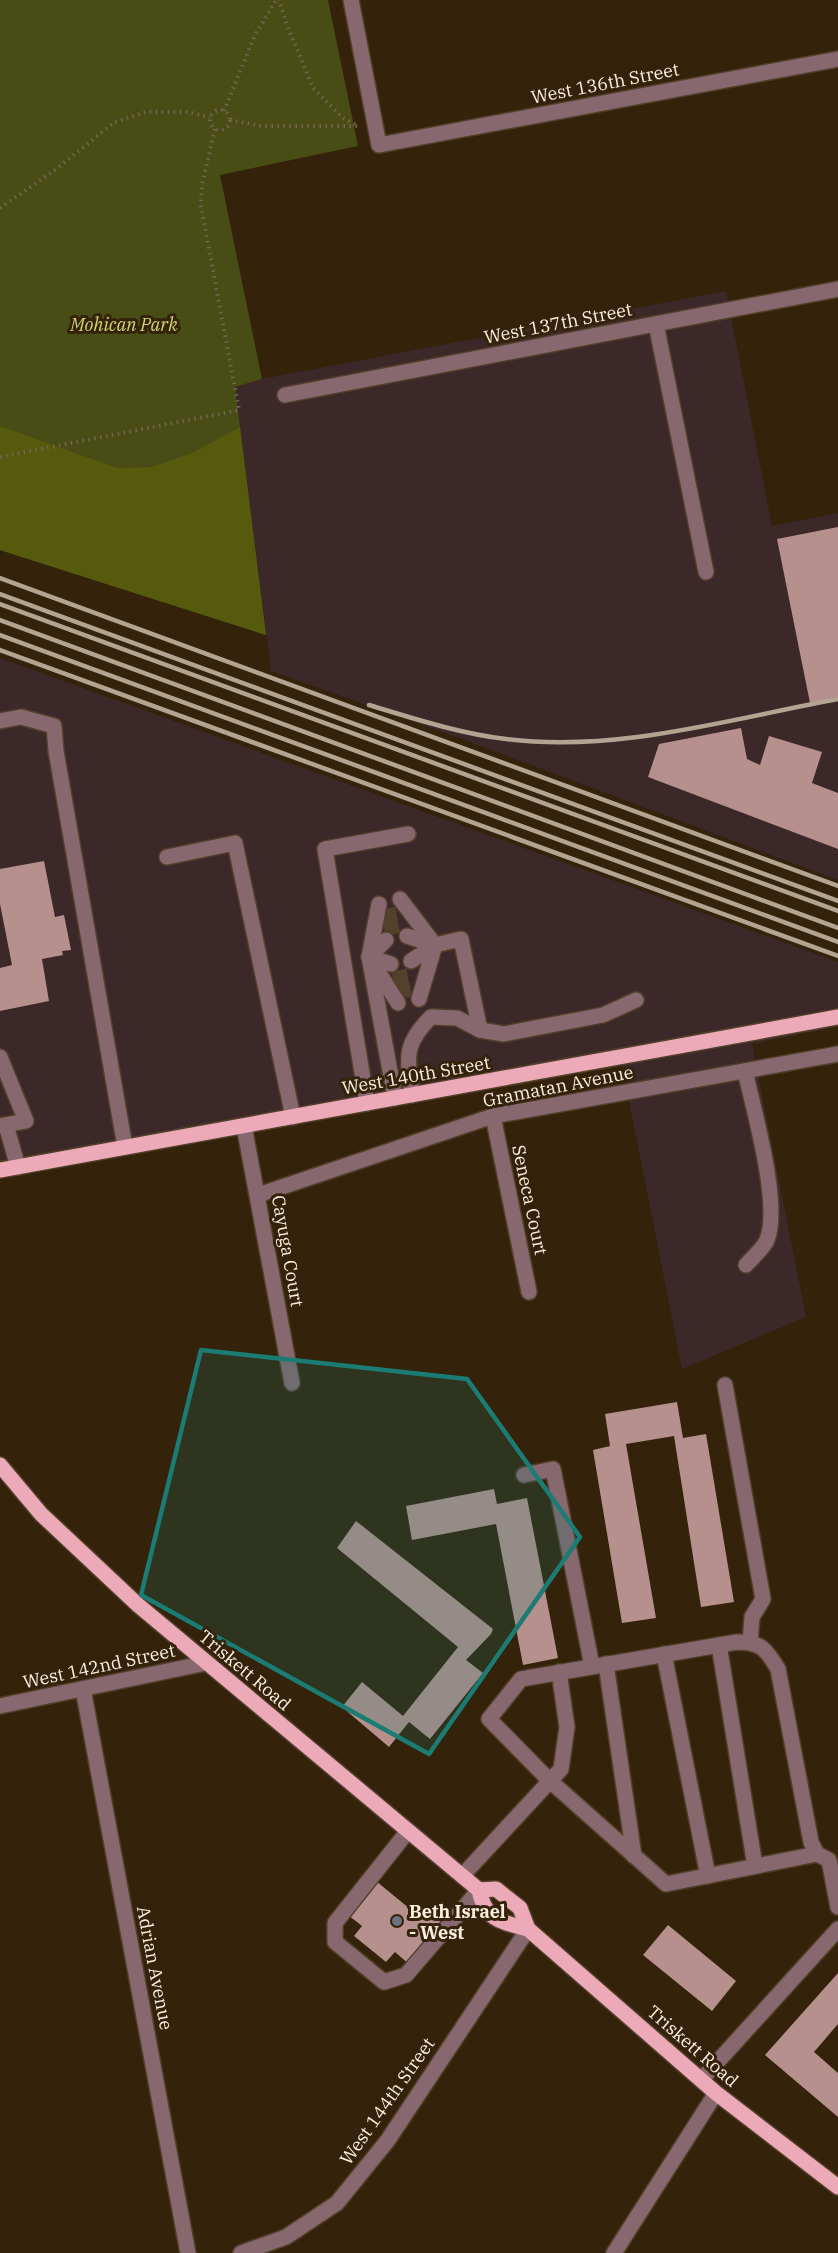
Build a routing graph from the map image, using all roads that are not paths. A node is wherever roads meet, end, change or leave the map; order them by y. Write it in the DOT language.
graph roads {
  1 [pos="351,0"];
  2 [pos="838,59"];
  3 [pos="838,289"];
  4 [pos="656,324"];
  5 [pos="285,395"];
  6 [pos="706,572"];
  7 [pos="0,721"];
  8 [pos="408,834"];
  9 [pos="167,857"];
  10 [pos="435,945"];
  11 [pos="369,957"];
  12 [pos="636,1000"];
  13 [pos="838,1017"];
  14 [pos="480,1030"];
  15 [pos="838,1054"];
  16 [pos="0,1057"];
  17 [pos="745,1071"];
  18 [pos="412,1095"];
  19 [pos="395,1098"];
  20 [pos="367,1104"];
  21 [pos="493,1116"];
  22 [pos="293,1117"];
  23 [pos="3,1126"];
  24 [pos="244,1126"];
  25 [pos="125,1148"];
  26 [pos="18,1167"];
  27 [pos="0,1170"];
  28 [pos="258,1195"];
  29 [pos="746,1265"];
  30 [pos="529,1292"];
  31 [pos="292,1383"];
  32 [pos="725,1385"];
  33 [pos="0,1465"];
  34 [pos="524,1475"];
  35 [pos="750,1642"];
  36 [pos="718,1645"];
  37 [pos="664,1654"];
  38 [pos="206,1663"];
  39 [pos="599,1665"];
  40 [pos="559,1672"];
  41 [pos="83,1689"];
  42 [pos="0,1706"];
  43 [pos="550,1781"];
  44 [pos="408,1831"];
  45 [pos="817,1854"];
  46 [pos="634,1856"];
  47 [pos="755,1866"];
  48 [pos="462,1876"];
  49 [pos="708,1876"];
  50 [pos="479,1890"];
  51 [pos="838,1907"];
  52 [pos="528,1929"];
  53 [pos="838,1929"];
  54 [pos="702,2080"];
  55 [pos="716,2093"];
  56 [pos="838,2187"];
  57 [pos="620,2249"];
  58 [pos="188,2253"];
  59 [pos="241,2253"];
  1 -- 2 [label="street, West 136th Street"];
  3 -- 4 [label="street, West 137th Street"];
  4 -- 5 [label="street, West 137th Street"];
  4 -- 6 [label="street"];
  7 -- 25 [label="street"];
  8 -- 20 [label="street"];
  9 -- 22 [label="street"];
  10 -- 10 [label="street"];
  10 -- 10 [label="street"];
  10 -- 14 [label="street"];
  11 -- 11 [label="street"];
  11 -- 11 [label="street"];
  11 -- 19 [label="street"];
  12 -- 14 [label="street"];
  13 -- 18 [label="main road, West 140th Street"];
  14 -- 18 [label="street"];
  15 -- 17 [label="street, Gramatan Avenue"];
  16 -- 23 [label="street"];
  17 -- 21 [label="street, Gramatan Avenue"];
  17 -- 29 [label="street"];
  18 -- 19 [label="main road, West 140th Street"];
  19 -- 20 [label="main road, West 140th Street"];
  20 -- 22 [label="main road, West 140th Street"];
  21 -- 28 [label="street, Gramatan Avenue"];
  21 -- 30 [label="street, Seneca Court"];
  22 -- 24 [label="main road, West 140th Street"];
  23 -- 26 [label="street"];
  24 -- 25 [label="main road, West 140th Street"];
  24 -- 28 [label="street, Cayuga Court"];
  25 -- 26 [label="main road, West 140th Street"];
  26 -- 27 [label="main road, West 140th Street"];
  28 -- 31 [label="street, Cayuga Court"];
  32 -- 35 [label="street"];
  33 -- 38 [label="main road, Triskett Road"];
  34 -- 39 [label="street"];
  35 -- 36 [label="street"];
  35 -- 45 [label="street"];
  36 -- 37 [label="street"];
  36 -- 47 [label="street"];
  37 -- 39 [label="street"];
  37 -- 49 [label="street"];
  38 -- 41 [label="street, West 142nd Street"];
  38 -- 44 [label="main road, Triskett Road"];
  39 -- 40 [label="street"];
  39 -- 46 [label="street"];
  40 -- 43 [label="street"];
  40 -- 43 [label="street"];
  41 -- 42 [label="street, West 142nd Street"];
  41 -- 58 [label="street, Adrian Avenue"];
  43 -- 46 [label="street"];
  43 -- 48 [label="street"];
  44 -- 48 [label="main road, Triskett Road"];
  44 -- 50 [label="street"];
  45 -- 47 [label="street"];
  45 -- 51 [label="street"];
  46 -- 49 [label="street"];
  47 -- 49 [label="street"];
  48 -- 50 [label="main road, Triskett Road"];
  50 -- 52 [label="main road, Triskett Road"];
  50 -- 52 [label="main road, Triskett Road"];
  52 -- 54 [label="main road, Triskett Road"];
  52 -- 59 [label="street, West 144th Street"];
  53 -- 54 [label="street"];
  54 -- 55 [label="main road, Triskett Road"];
  55 -- 56 [label="main road, Triskett Road"];
  55 -- 57 [label="street"];
}
